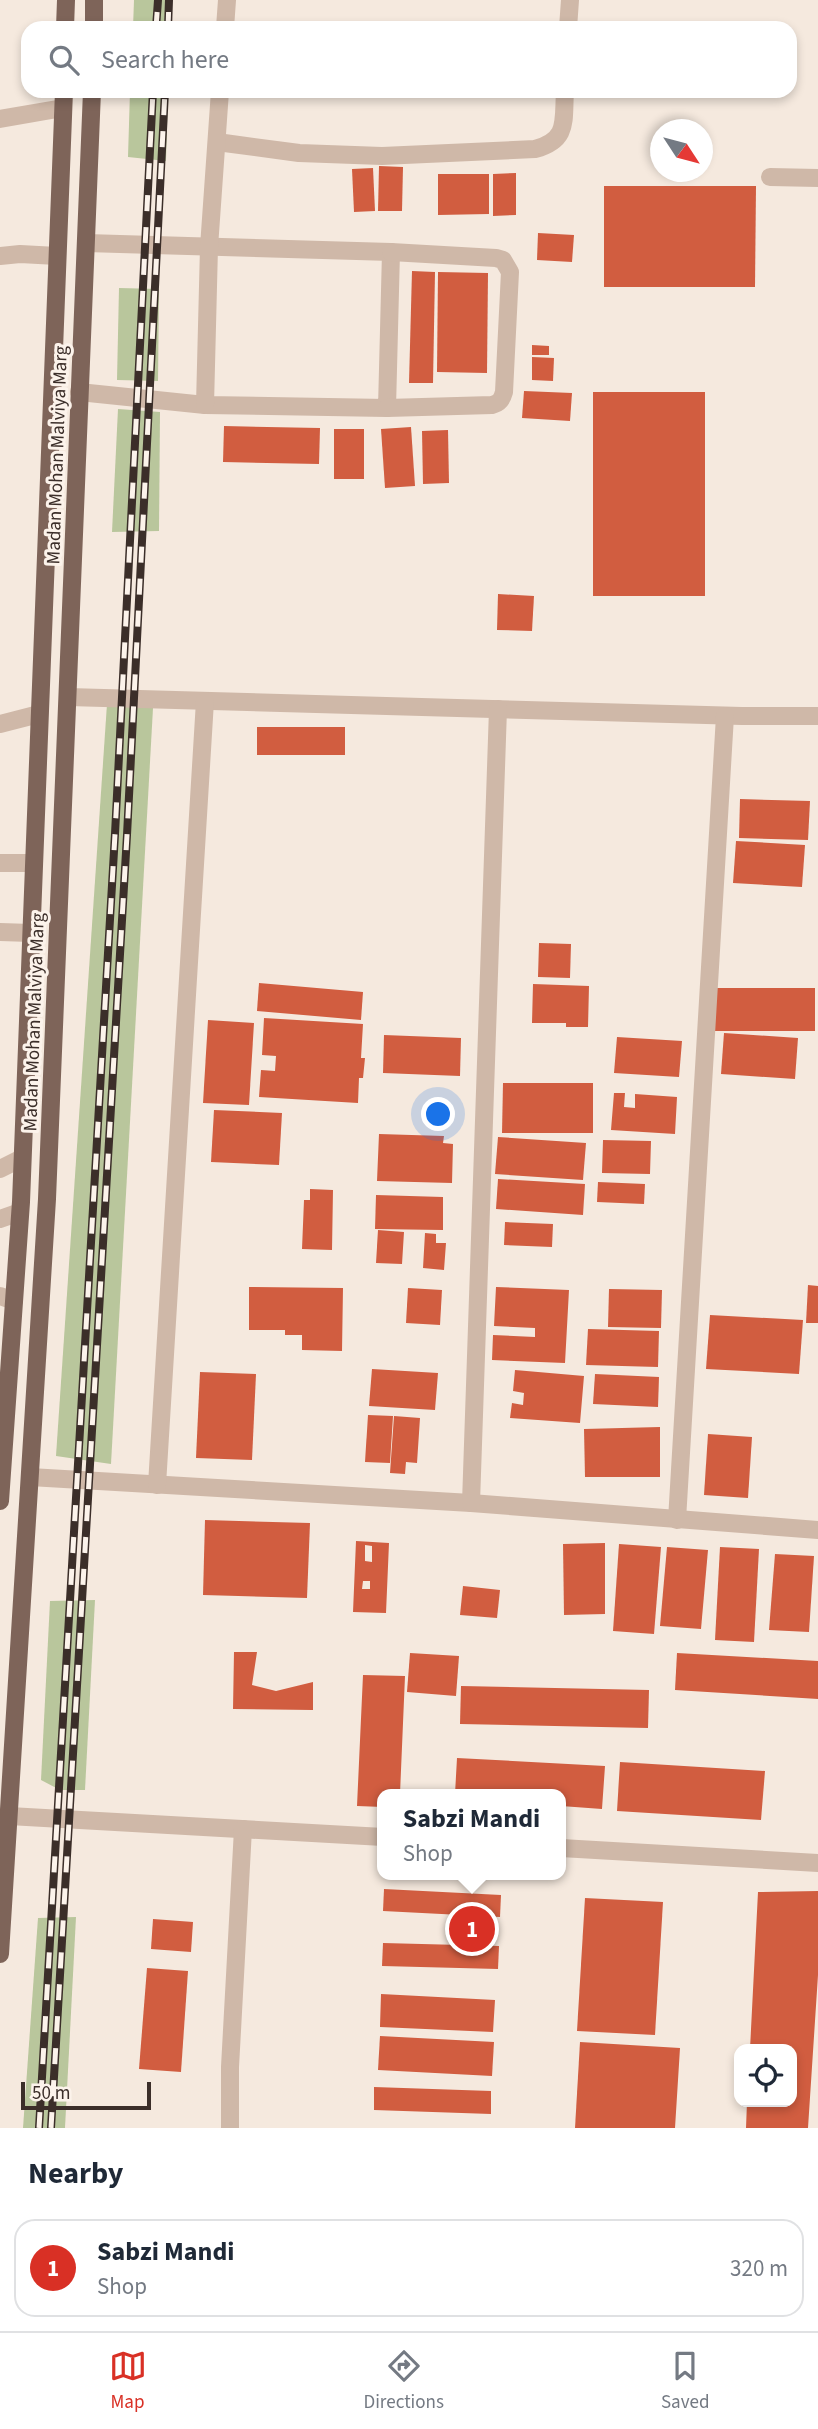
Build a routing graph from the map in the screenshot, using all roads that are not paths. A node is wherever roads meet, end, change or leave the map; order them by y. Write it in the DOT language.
graph roads {
  1 [pos="94,0"];
  2 [pos="227,0"];
  3 [pos="569,0"];
  4 [pos="94,21"];
  5 [pos="226,21"];
  6 [pos="568,21"];
  7 [pos="92,98"];
  8 [pos="220,98"];
  9 [pos="564,98"];
  10 [pos="63,99"];
  11 [pos="0,119"];
  12 [pos="217,142"];
  13 [pos="770,177"];
  14 [pos="818,178"];
  15 [pos="86,243"];
  16 [pos="209,247"];
  17 [pos="391,252"];
  18 [pos="0,256"];
  19 [pos="57,256"];
  20 [pos="79,391"];
  21 [pos="205,405"];
  22 [pos="387,408"];
  23 [pos="68,697"];
  24 [pos="205,701"];
  25 [pos="498,709"];
  26 [pos="39,713"];
  27 [pos="725,716"];
  28 [pos="818,716"];
  29 [pos="0,724"];
  30 [pos="0,863"];
  31 [pos="34,863"];
  32 [pos="0,932"];
  33 [pos="31,933"];
  34 [pos="22,1158"];
  35 [pos="0,1169"];
  36 [pos="20,1212"];
  37 [pos="0,1219"];
  38 [pos="7,1299"];
  39 [pos="30,1476"];
  40 [pos="158,1485"];
  41 [pos="0,1501"];
  42 [pos="471,1503"];
  43 [pos="677,1520"];
  44 [pos="818,1530"];
  45 [pos="9,1816"];
  46 [pos="243,1829"];
  47 [pos="377,1837"];
  48 [pos="566,1848"];
  49 [pos="818,1863"];
  50 [pos="0,1954"];
  51 [pos="230,2128"];
  1 -- 4 [label="main road"];
  2 -- 5 [label="street"];
  3 -- 6 [label="street"];
  7 -- 15 [label="main road, Madan Mohan Malviya Marg"];
  8 -- 12 [label="street"];
  9 -- 12 [label="street"];
  10 -- 11 [label="street"];
  10 -- 19 [label="main road, Madan Mohan Malviya Marg"];
  12 -- 16 [label="street"];
  13 -- 14 [label="street"];
  15 -- 16 [label="street"];
  15 -- 20 [label="main road, Madan Mohan Malviya Marg"];
  16 -- 17 [label="street"];
  16 -- 21 [label="street"];
  17 -- 22 [label="street"];
  17 -- 22 [label="street"];
  18 -- 19 [label="street"];
  19 -- 26 [label="main road, Madan Mohan Malviya Marg"];
  20 -- 21 [label="street"];
  20 -- 23 [label="main road, Madan Mohan Malviya Marg"];
  21 -- 22 [label="street"];
  23 -- 24 [label="street"];
  23 -- 39 [label="main road, Madan Mohan Malviya Marg"];
  24 -- 25 [label="street"];
  24 -- 40 [label="street"];
  25 -- 27 [label="street"];
  25 -- 42 [label="street"];
  26 -- 29 [label="street"];
  26 -- 31 [label="main road, Madan Mohan Malviya Marg"];
  27 -- 28 [label="street"];
  27 -- 43 [label="street"];
  30 -- 31 [label="street"];
  31 -- 33 [label="main road, Madan Mohan Malviya Marg"];
  32 -- 33 [label="street"];
  33 -- 34 [label="main road, Madan Mohan Malviya Marg"];
  34 -- 35 [label="street"];
  34 -- 36 [label="main road, Madan Mohan Malviya Marg"];
  36 -- 37 [label="street"];
  36 -- 38 [label="main road, Madan Mohan Malviya Marg"];
  38 -- 41 [label="main road, Madan Mohan Malviya Marg"];
  39 -- 40 [label="street"];
  39 -- 45 [label="main road, Madan Mohan Malviya Marg"];
  40 -- 42 [label="street"];
  42 -- 43 [label="street"];
  43 -- 44 [label="street"];
  45 -- 46 [label="street"];
  45 -- 50 [label="main road, Madan Mohan Malviya Marg"];
  46 -- 47 [label="street"];
  46 -- 51 [label="street"];
  48 -- 49 [label="street"];
}
